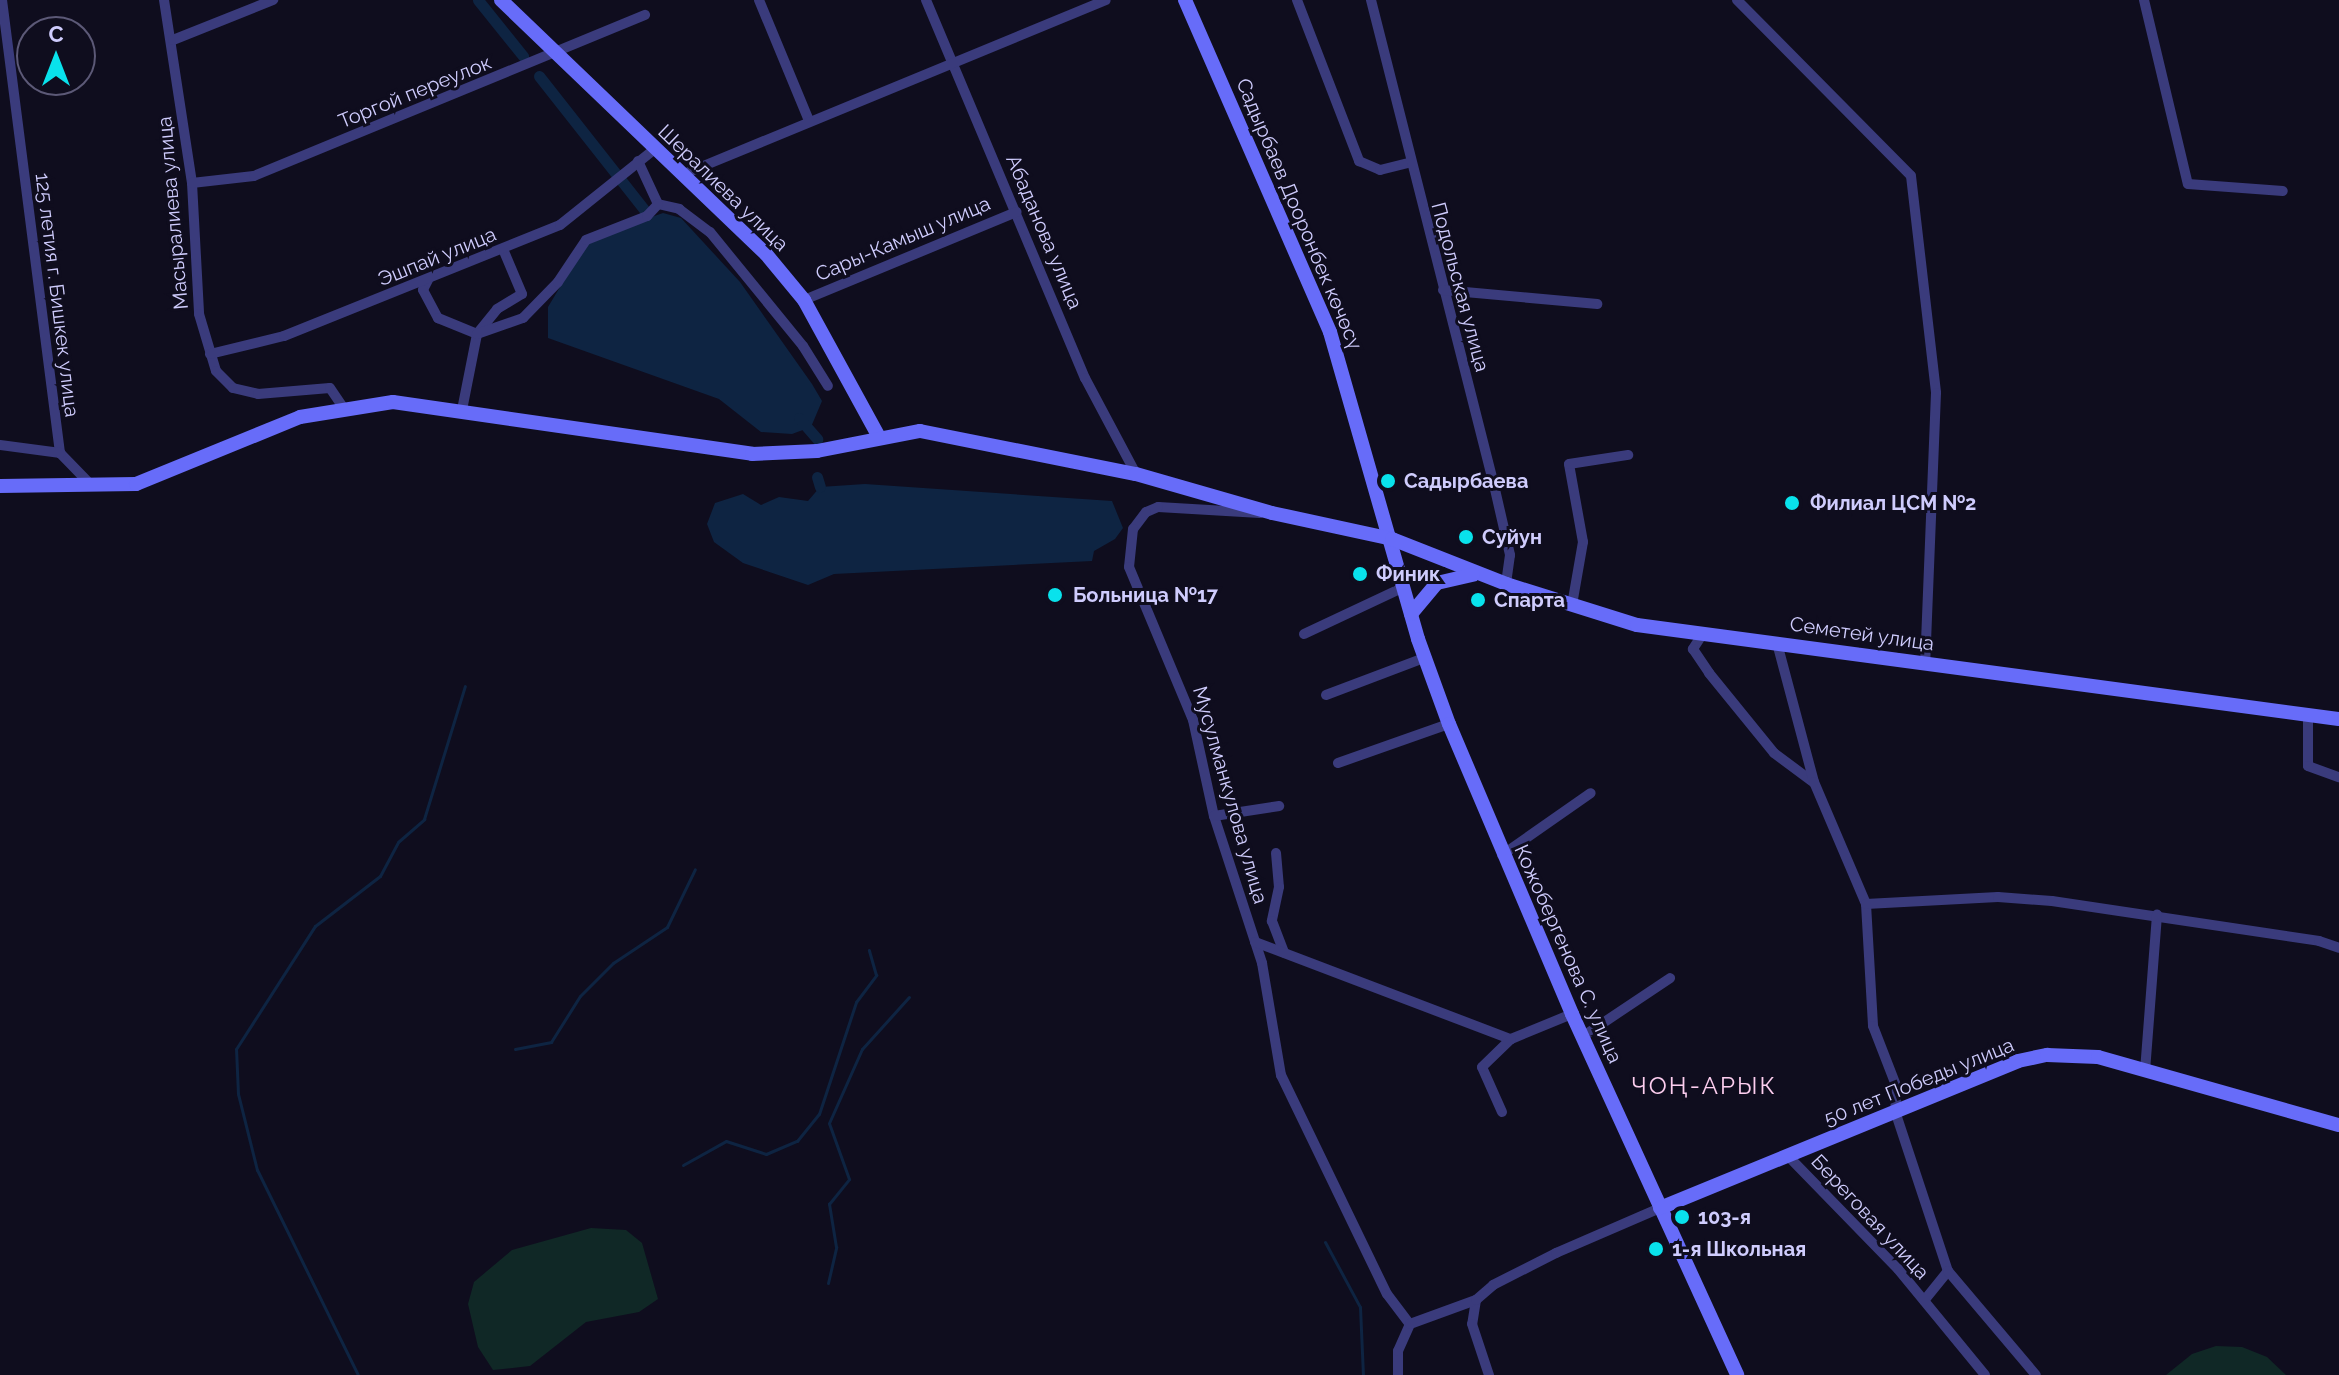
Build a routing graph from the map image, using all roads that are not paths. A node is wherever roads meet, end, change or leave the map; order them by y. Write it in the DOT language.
graph roads {
  1 [pos="2,0"];
  2 [pos="164,0"];
  3 [pos="273,0"];
  4 [pos="501,0"];
  5 [pos="759,0"];
  6 [pos="926,0"];
  7 [pos="1106,0"];
  8 [pos="1185,0"];
  9 [pos="1297,0"];
  10 [pos="1371,0"];
  11 [pos="1737,0"];
  12 [pos="2144,0"];
  13 [pos="645,15"];
  14 [pos="173,40"];
  15 [pos="553,54"];
  16 [pos="953,60"];
  17 [pos="809,121"];
  18 [pos="655,149"];
  19 [pos="638,161"];
  20 [pos="1409,163"];
  21 [pos="684,174"];
  22 [pos="192,183"];
  23 [pos="2283,191"];
  24 [pos="658,204"];
  25 [pos="1016,212"];
  26 [pos="503,249"];
  27 [pos="428,280"];
  28 [pos="1443,290"];
  29 [pos="804,300"];
  30 [pos="1597,304"];
  31 [pos="477,334"];
  32 [pos="210,354"];
  33 [pos="828,386"];
  34 [pos="343,407"];
  35 [pos="462,410"];
  36 [pos="878,435"];
  37 [pos="0,445"];
  38 [pos="60,453"];
  39 [pos="1628,455"];
  40 [pos="1136,474"];
  41 [pos="0,486"];
  42 [pos="92,487"];
  43 [pos="1272,513"];
  44 [pos="1392,539"];
  45 [pos="1481,574"];
  46 [pos="1506,584"];
  47 [pos="1404,587"];
  48 [pos="1572,605"];
  49 [pos="1411,614"];
  50 [pos="1304,634"];
  51 [pos="1702,635"];
  52 [pos="1777,643"];
  53 [pos="1424,658"];
  54 [pos="1925,662"];
  55 [pos="1326,695"];
  56 [pos="2308,716"];
  57 [pos="2339,719"];
  58 [pos="1449,724"];
  59 [pos="1338,763"];
  60 [pos="2339,777"];
  61 [pos="1814,782"];
  62 [pos="1591,793"];
  63 [pos="1279,806"];
  64 [pos="1214,816"];
  65 [pos="1276,853"];
  66 [pos="1502,855"];
  67 [pos="1866,904"];
  68 [pos="2157,914"];
  69 [pos="1255,942"];
  70 [pos="2339,948"];
  71 [pos="1284,953"];
  72 [pos="1670,978"];
  73 [pos="1572,1014"];
  74 [pos="1582,1037"];
  75 [pos="1511,1039"];
  76 [pos="2145,1071"];
  77 [pos="1895,1111"];
  78 [pos="1502,1112"];
  79 [pos="2339,1125"];
  80 [pos="1790,1158"];
  81 [pos="1660,1208"];
  82 [pos="1948,1271"];
  83 [pos="1476,1300"];
  84 [pos="1924,1301"];
  85 [pos="1410,1324"];
  86 [pos="1398,1375"];
  87 [pos="1489,1375"];
  88 [pos="1737,1375"];
  89 [pos="1985,1375"];
  90 [pos="2036,1375"];
  1 -- 38 [label="street, 125 летия г. Бишкек улица"];
  2 -- 14 [label="street, Масыралиева улица"];
  3 -- 14 [label="street"];
  4 -- 15 [label="main road, Шералиева улица"];
  5 -- 17 [label="street"];
  6 -- 16 [label="street, Абаданова улица"];
  7 -- 16 [label="street"];
  8 -- 44 [label="main road, Садырбаев Дооронбек көчөсү"];
  9 -- 20 [label="street"];
  10 -- 20 [label="street, Подольская улица"];
  11 -- 54 [label="street"];
  12 -- 23 [label="street"];
  13 -- 15 [label="street, Торгой переулок"];
  14 -- 22 [label="street, Масыралиева улица"];
  15 -- 18 [label="main road, Шералиева улица"];
  15 -- 22 [label="street, Торгой переулок"];
  16 -- 17 [label="street"];
  16 -- 25 [label="street, Абаданова улица"];
  17 -- 21 [label="street"];
  18 -- 19 [label="street, Эшпай улица"];
  18 -- 21 [label="main road, Шералиева улица"];
  19 -- 24 [label="street"];
  19 -- 26 [label="street, Эшпай улица"];
  20 -- 28 [label="street, Подольская улица"];
  21 -- 29 [label="main road, Шералиева улица"];
  22 -- 32 [label="street, Масыралиева улица"];
  24 -- 31 [label="street"];
  24 -- 33 [label="street"];
  25 -- 29 [label="street, Сары-Камыш улица"];
  25 -- 40 [label="street, Абаданова улица"];
  26 -- 27 [label="street, Эшпай улица"];
  26 -- 31 [label="street"];
  27 -- 31 [label="street"];
  27 -- 32 [label="street, Эшпай улица"];
  28 -- 30 [label="street"];
  28 -- 46 [label="street, Подольская улица"];
  29 -- 36 [label="main road, Шералиева улица"];
  31 -- 35 [label="street"];
  32 -- 34 [label="street, Масыралиева улица"];
  34 -- 35 [label="main road, Семетей улица"];
  34 -- 42 [label="main road, Семетей улица"];
  35 -- 36 [label="main road, Семетей улица"];
  36 -- 40 [label="main road, Семетей улица"];
  37 -- 38 [label="street"];
  38 -- 42 [label="street"];
  39 -- 48 [label="street"];
  40 -- 43 [label="main road, Семетей улица"];
  41 -- 42 [label="main road"];
  43 -- 44 [label="main road, Семетей улица"];
  43 -- 64 [label="street, Мусулманкулова улица"];
  44 -- 45 [label="main road, Семетей улица"];
  44 -- 47 [label="main road, Кожобергенова С. улица"];
  45 -- 46 [label="main road, Семетей улица"];
  45 -- 49 [label="main road"];
  46 -- 48 [label="main road, Семетей улица"];
  47 -- 49 [label="main road, Кожобергенова С. улица"];
  47 -- 50 [label="street"];
  48 -- 51 [label="main road, Семетей улица"];
  49 -- 53 [label="main road, Кожобергенова С. улица"];
  51 -- 52 [label="main road, Семетей улица"];
  51 -- 61 [label="street"];
  52 -- 54 [label="main road, Семетей улица"];
  52 -- 61 [label="street, Береговая улица"];
  53 -- 55 [label="street"];
  53 -- 58 [label="main road, Кожобергенова С. улица"];
  54 -- 56 [label="main road, Семетей улица"];
  56 -- 57 [label="main road, Семетей улица"];
  56 -- 60 [label="street"];
  58 -- 59 [label="street"];
  58 -- 66 [label="main road, Кожобергенова С. улица"];
  61 -- 67 [label="street, Береговая улица"];
  62 -- 66 [label="street"];
  63 -- 64 [label="street"];
  64 -- 69 [label="street, Мусулманкулова улица"];
  65 -- 71 [label="street"];
  66 -- 73 [label="main road, Кожобергенова С. улица"];
  67 -- 68 [label="street"];
  67 -- 77 [label="street, Береговая улица"];
  68 -- 70 [label="street"];
  68 -- 76 [label="street"];
  69 -- 71 [label="street"];
  69 -- 85 [label="street, Мусулманкулова улица"];
  71 -- 75 [label="street"];
  72 -- 74 [label="street"];
  73 -- 74 [label="main road, Кожобергенова С. улица"];
  73 -- 75 [label="street"];
  74 -- 81 [label="main road, Кожобергенова С. улица"];
  75 -- 78 [label="street"];
  76 -- 77 [label="main road, 50 лет Победы улица"];
  76 -- 79 [label="main road, 50 лет Победы улица"];
  77 -- 80 [label="main road, 50 лет Победы улица"];
  77 -- 82 [label="street, Береговая улица"];
  80 -- 81 [label="main road, 50 лет Победы улица"];
  80 -- 84 [label="street, Береговая улица"];
  81 -- 83 [label="street"];
  81 -- 88 [label="main road, Кожобергенова С. улица"];
  82 -- 84 [label="street, Береговая улица"];
  82 -- 90 [label="street, Береговая улица"];
  83 -- 85 [label="street"];
  83 -- 87 [label="street"];
  84 -- 89 [label="street, Береговая улица"];
  85 -- 86 [label="street"];
}
